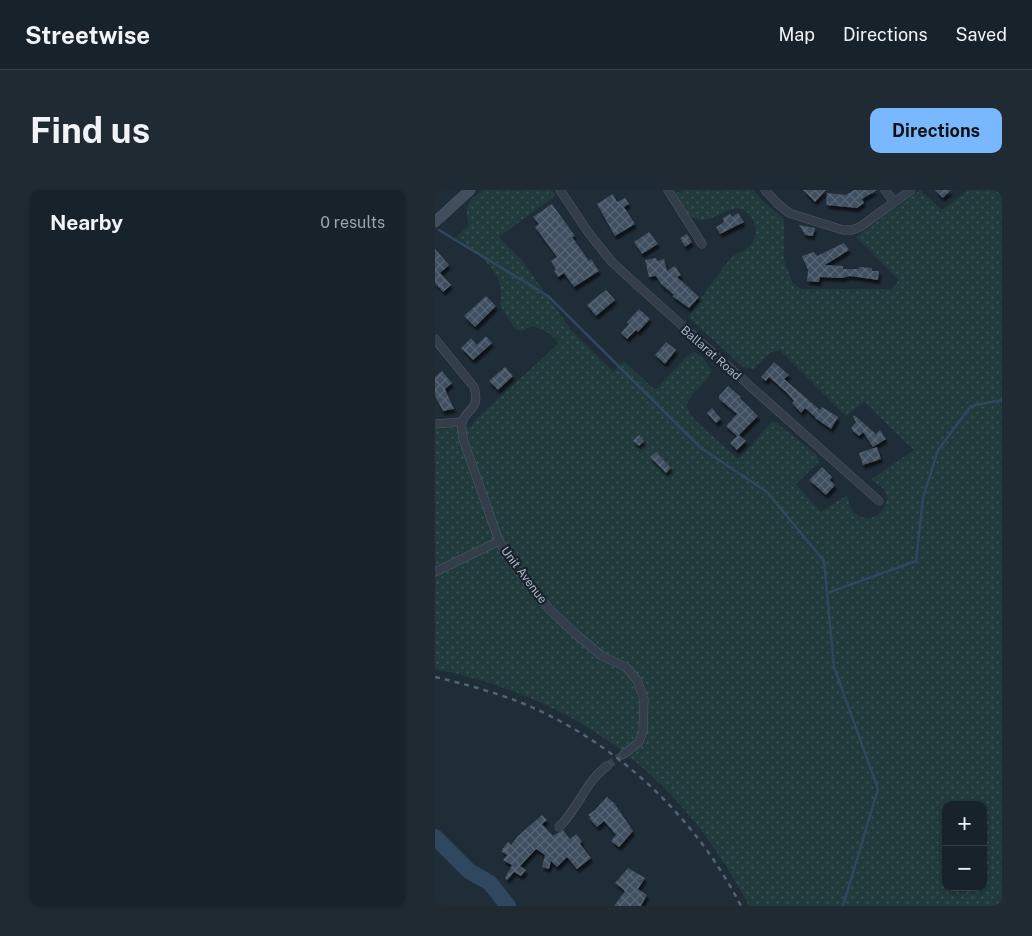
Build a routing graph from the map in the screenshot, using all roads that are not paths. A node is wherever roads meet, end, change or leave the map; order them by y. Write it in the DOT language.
graph roads {
  1 [pos="470,190"];
  2 [pos="560,190"];
  3 [pos="668,190"];
  4 [pos="765,190"];
  5 [pos="885,190"];
  6 [pos="911,190"];
  7 [pos="894,202"];
  8 [pos="435,222"];
  9 [pos="701,244"];
  10 [pos="435,339"];
  11 [pos="462,422"];
  12 [pos="435,424"];
  13 [pos="879,501"];
  14 [pos="499,541"];
  15 [pos="435,572"];
  16 [pos="624,754"];
  17 [pos="607,766"];
  18 [pos="559,827"];
  1 -- 8 [label="street"];
  2 -- 13 [label="street, Ballarat Road"];
  3 -- 9 [label="street"];
  4 -- 7 [label="street"];
  5 -- 7 [label="street"];
  6 -- 7 [label="street"];
  10 -- 11 [label="street"];
  11 -- 12 [label="street"];
  11 -- 14 [label="street, Unit Avenue"];
  14 -- 15 [label="street"];
  14 -- 16 [label="street, Unit Avenue"];
  17 -- 18 [label="street"];
}
